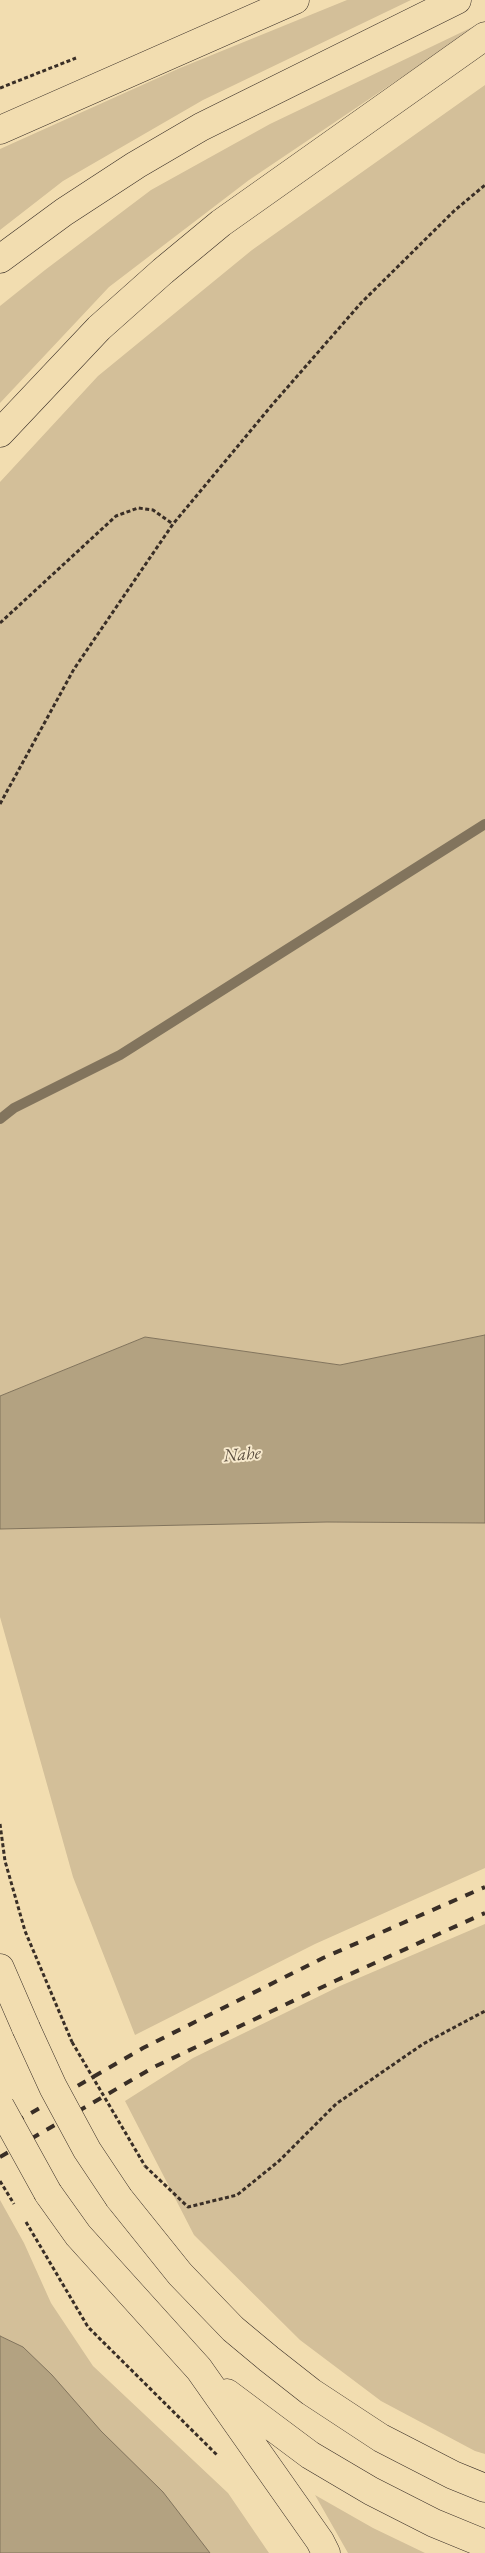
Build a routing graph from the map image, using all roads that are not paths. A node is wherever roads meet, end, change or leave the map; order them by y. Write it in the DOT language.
graph roads {
  1 [pos="295,0"];
  2 [pos="457,0"];
  3 [pos="485,36"];
  4 [pos="0,130"];
  5 [pos="0,259"];
  6 [pos="0,433"];
  7 [pos="0,1968"];
  8 [pos="0,2106"];
  9 [pos="199,2369"];
  10 [pos="485,2488"];
  11 [pos="485,2544"];
  12 [pos="326,2553"];
  1 -- 4 [label="highway"];
  2 -- 5 [label="highway"];
  3 -- 6 [label="highway"];
  7 -- 10 [label="highway, bridge"];
  8 -- 9 [label="highway, bridge"];
  9 -- 11 [label="highway"];
  9 -- 12 [label="highway"];
}
